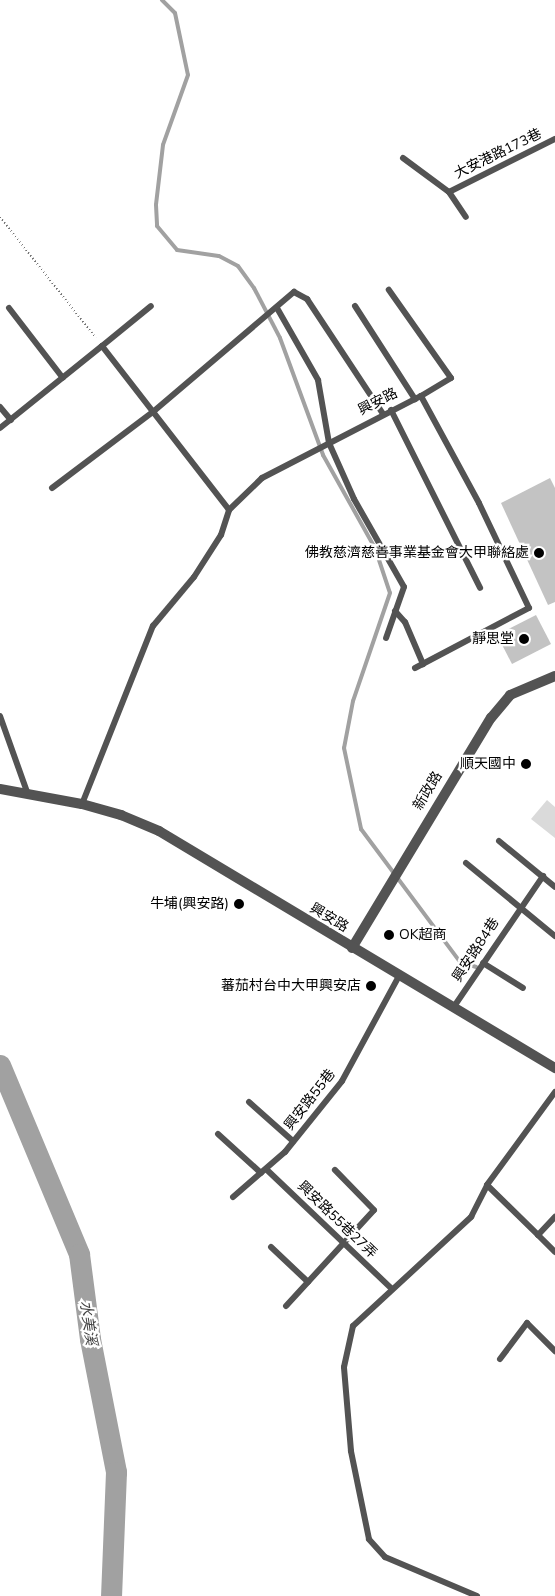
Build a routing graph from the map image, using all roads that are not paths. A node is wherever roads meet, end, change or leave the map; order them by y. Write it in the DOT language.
graph roads {
  1 [pos="555,139"];
  2 [pos="403,158"];
  3 [pos="449,192"];
  4 [pos="466,217"];
  5 [pos="389,290"];
  6 [pos="151,306"];
  7 [pos="355,306"];
  8 [pos="9,308"];
  9 [pos="277,308"];
  10 [pos="102,346"];
  11 [pos="63,378"];
  12 [pos="418,397"];
  13 [pos="0,407"];
  14 [pos="391,410"];
  15 [pos="154,412"];
  16 [pos="383,414"];
  17 [pos="11,420"];
  18 [pos="0,428"];
  19 [pos="329,442"];
  20 [pos="52,488"];
  21 [pos="229,510"];
  22 [pos="480,588"];
  23 [pos="395,611"];
  24 [pos="386,638"];
  25 [pos="423,664"];
  26 [pos="415,668"];
  27 [pos="555,676"];
  28 [pos="0,716"];
  29 [pos="0,789"];
  30 [pos="27,792"];
  31 [pos="82,804"];
  32 [pos="499,841"];
  33 [pos="466,863"];
  34 [pos="543,876"];
  35 [pos="555,887"];
  36 [pos="520,906"];
  37 [pos="555,936"];
  38 [pos="352,948"];
  39 [pos="483,962"];
  40 [pos="399,976"];
  41 [pos="523,988"];
  42 [pos="453,1008"];
  43 [pos="555,1068"];
  44 [pos="555,1092"];
  45 [pos="249,1102"];
  46 [pos="218,1134"];
  47 [pos="293,1141"];
  48 [pos="335,1170"];
  49 [pos="263,1171"];
  50 [pos="487,1185"];
  51 [pos="234,1196"];
  52 [pos="555,1217"];
  53 [pos="538,1235"];
  54 [pos="342,1243"];
  55 [pos="271,1246"];
  56 [pos="555,1252"];
  57 [pos="308,1282"];
  58 [pos="391,1288"];
  59 [pos="286,1306"];
  60 [pos="555,1352"];
  61 [pos="500,1359"];
  62 [pos="477,1596"];
  1 -- 3 [label="lane, 大安港路173巷"];
  2 -- 3 [label="lane, 大安港路173巷"];
  3 -- 4 [label="lane"];
  5 -- 12 [label="lane, 興安路"];
  6 -- 10 [label="lane"];
  7 -- 12 [label="lane"];
  8 -- 11 [label="lane"];
  9 -- 15 [label="lane"];
  9 -- 16 [label="lane"];
  9 -- 19 [label="lane"];
  10 -- 11 [label="lane"];
  10 -- 15 [label="lane"];
  11 -- 17 [label="lane"];
  12 -- 14 [label="lane, 興安路"];
  12 -- 25 [label="lane"];
  13 -- 17 [label="lane"];
  14 -- 16 [label="lane, 興安路"];
  14 -- 22 [label="lane"];
  15 -- 20 [label="lane"];
  15 -- 21 [label="lane"];
  16 -- 19 [label="lane, 興安路"];
  17 -- 18 [label="lane"];
  19 -- 21 [label="lane, 興安路"];
  19 -- 23 [label="lane"];
  21 -- 31 [label="lane, 興安路"];
  23 -- 24 [label="lane"];
  23 -- 25 [label="lane"];
  25 -- 26 [label="lane"];
  27 -- 38 [label="street, 新政路"];
  28 -- 30 [label="lane"];
  29 -- 30 [label="street, 興安路"];
  30 -- 31 [label="street, 興安路"];
  31 -- 38 [label="street, 興安路"];
  32 -- 34 [label="lane"];
  33 -- 36 [label="lane"];
  34 -- 35 [label="lane"];
  34 -- 36 [label="lane, 興安路84巷"];
  36 -- 37 [label="lane"];
  36 -- 39 [label="lane, 興安路84巷"];
  38 -- 40 [label="street, 興安路"];
  39 -- 41 [label="lane"];
  39 -- 42 [label="lane, 興安路84巷"];
  40 -- 42 [label="street, 興安路"];
  40 -- 47 [label="lane, 興安路55巷"];
  42 -- 43 [label="street, 興安路"];
  44 -- 50 [label="lane"];
  45 -- 47 [label="lane"];
  46 -- 49 [label="lane, 興安路55巷27弄"];
  47 -- 49 [label="lane, 興安路55巷"];
  48 -- 54 [label="lane"];
  49 -- 51 [label="lane, 興安路55巷"];
  49 -- 54 [label="lane, 興安路55巷27弄"];
  50 -- 53 [label="lane"];
  50 -- 58 [label="lane"];
  52 -- 53 [label="lane"];
  53 -- 56 [label="lane"];
  54 -- 57 [label="lane"];
  54 -- 58 [label="lane, 興安路55巷27弄"];
  55 -- 57 [label="lane"];
  57 -- 59 [label="lane"];
  58 -- 62 [label="lane"];
  60 -- 61 [label="lane"];
}
